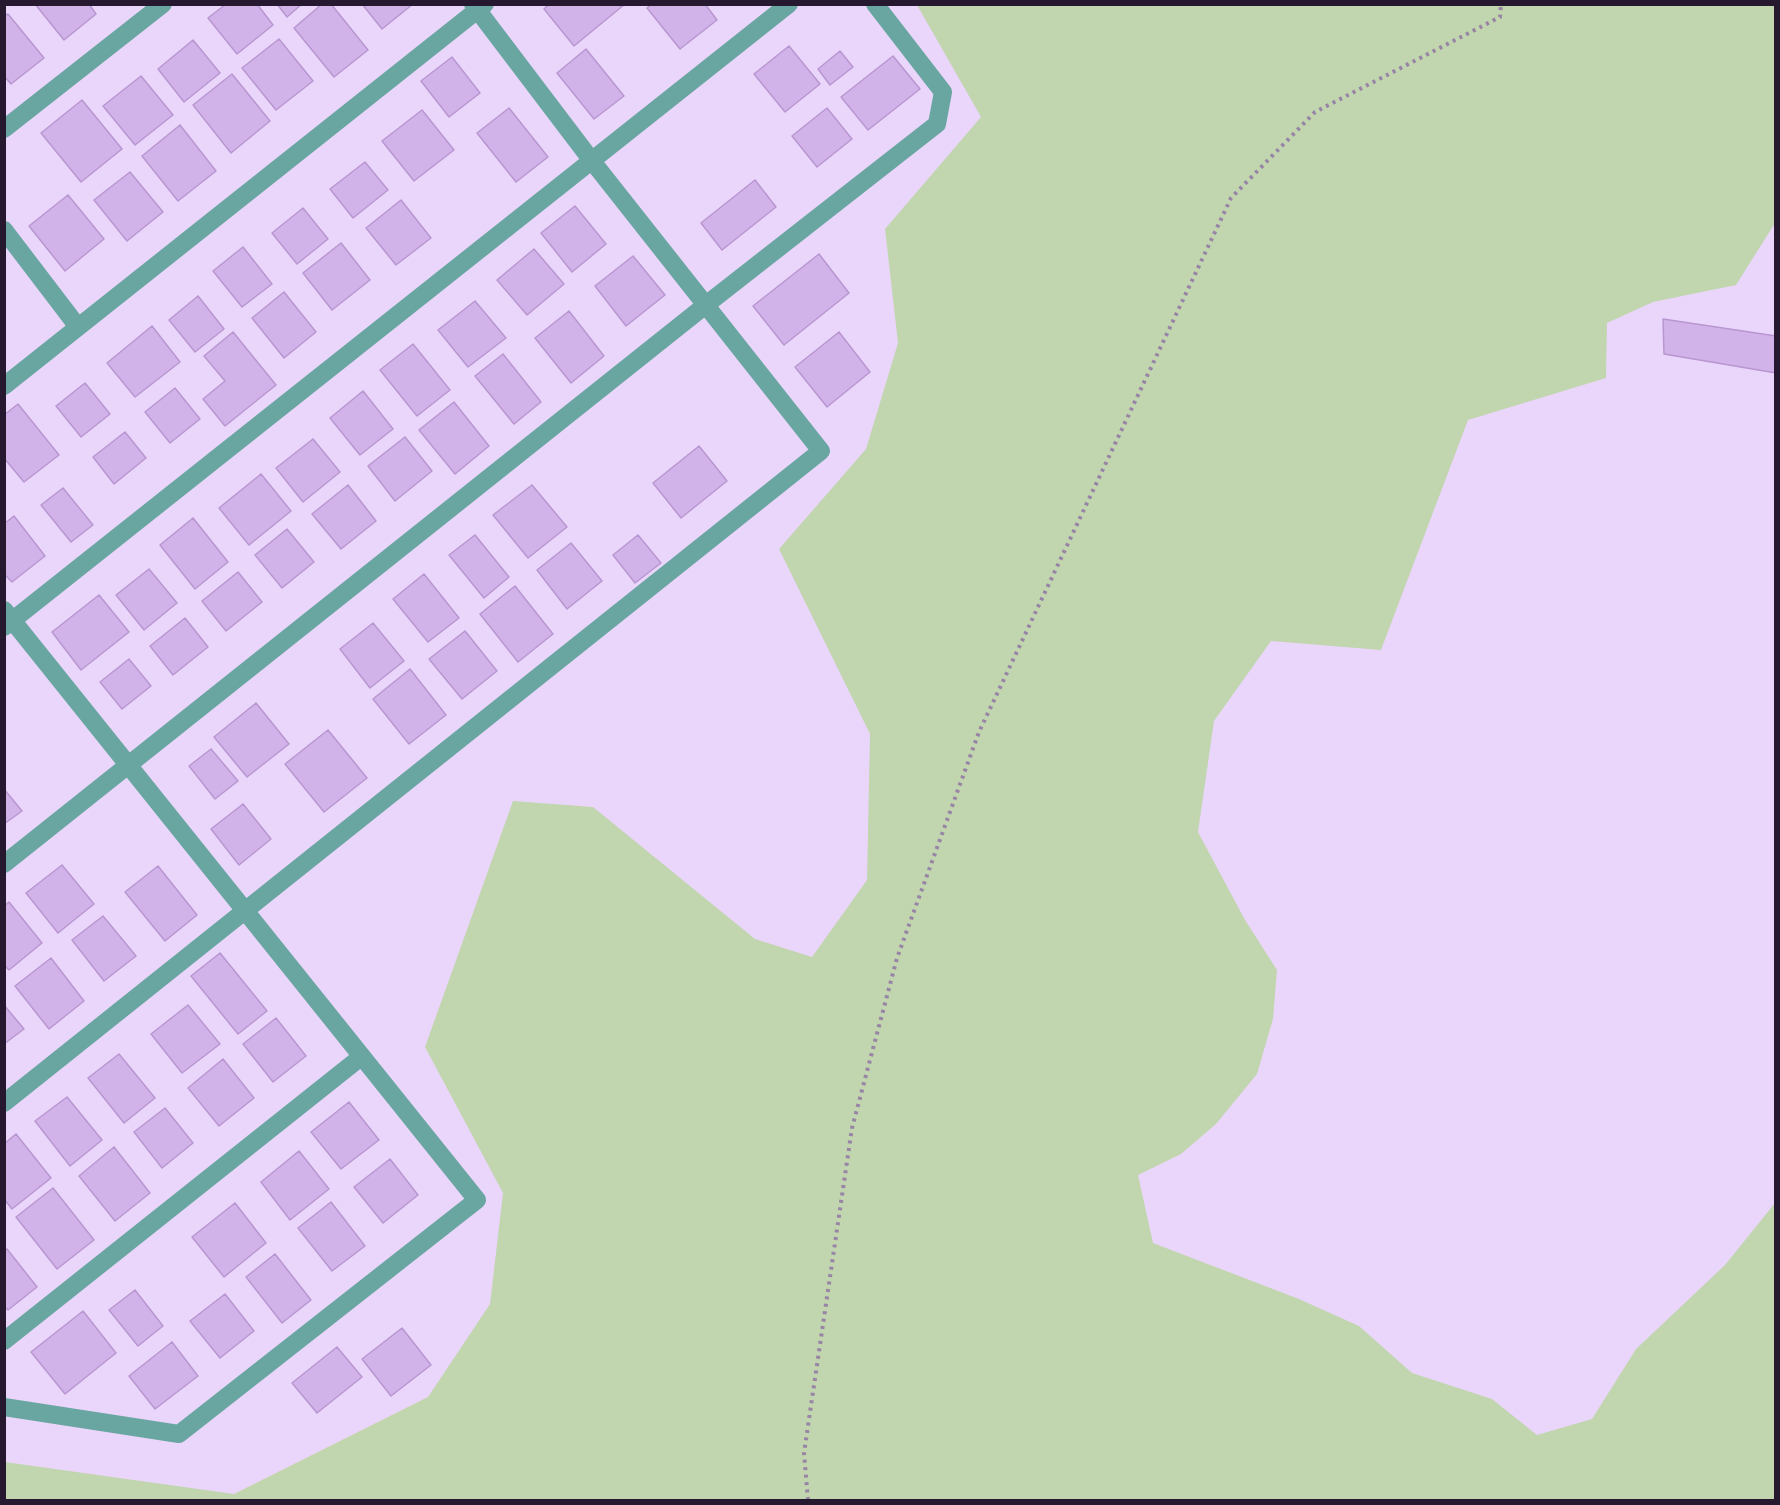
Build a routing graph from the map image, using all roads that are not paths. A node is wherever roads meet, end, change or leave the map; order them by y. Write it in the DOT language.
graph roads {
  1 [pos="163,4"];
  2 [pos="789,4"];
  3 [pos="875,4"];
  4 [pos="479,6"];
  5 [pos="4,129"];
  6 [pos="592,161"];
  7 [pos="4,230"];
  8 [pos="707,304"];
  9 [pos="78,327"];
  10 [pos="4,386"];
  11 [pos="7,619"];
  12 [pos="130,765"];
  13 [pos="4,864"];
  14 [pos="246,910"];
  15 [pos="361,1057"];
  16 [pos="4,1103"];
  17 [pos="4,1341"];
  18 [pos="4,1407"];
  1 -- 5 [label="street"];
  2 -- 6 [label="street"];
  3 -- 8 [label="street"];
  4 -- 6 [label="street"];
  4 -- 9 [label="street"];
  6 -- 8 [label="street"];
  6 -- 11 [label="street"];
  7 -- 9 [label="street"];
  8 -- 12 [label="street"];
  8 -- 14 [label="street"];
  9 -- 10 [label="street"];
  11 -- 12 [label="street"];
  12 -- 13 [label="street"];
  12 -- 14 [label="street"];
  14 -- 15 [label="street"];
  14 -- 16 [label="street"];
  15 -- 17 [label="street"];
  15 -- 18 [label="street"];
}
